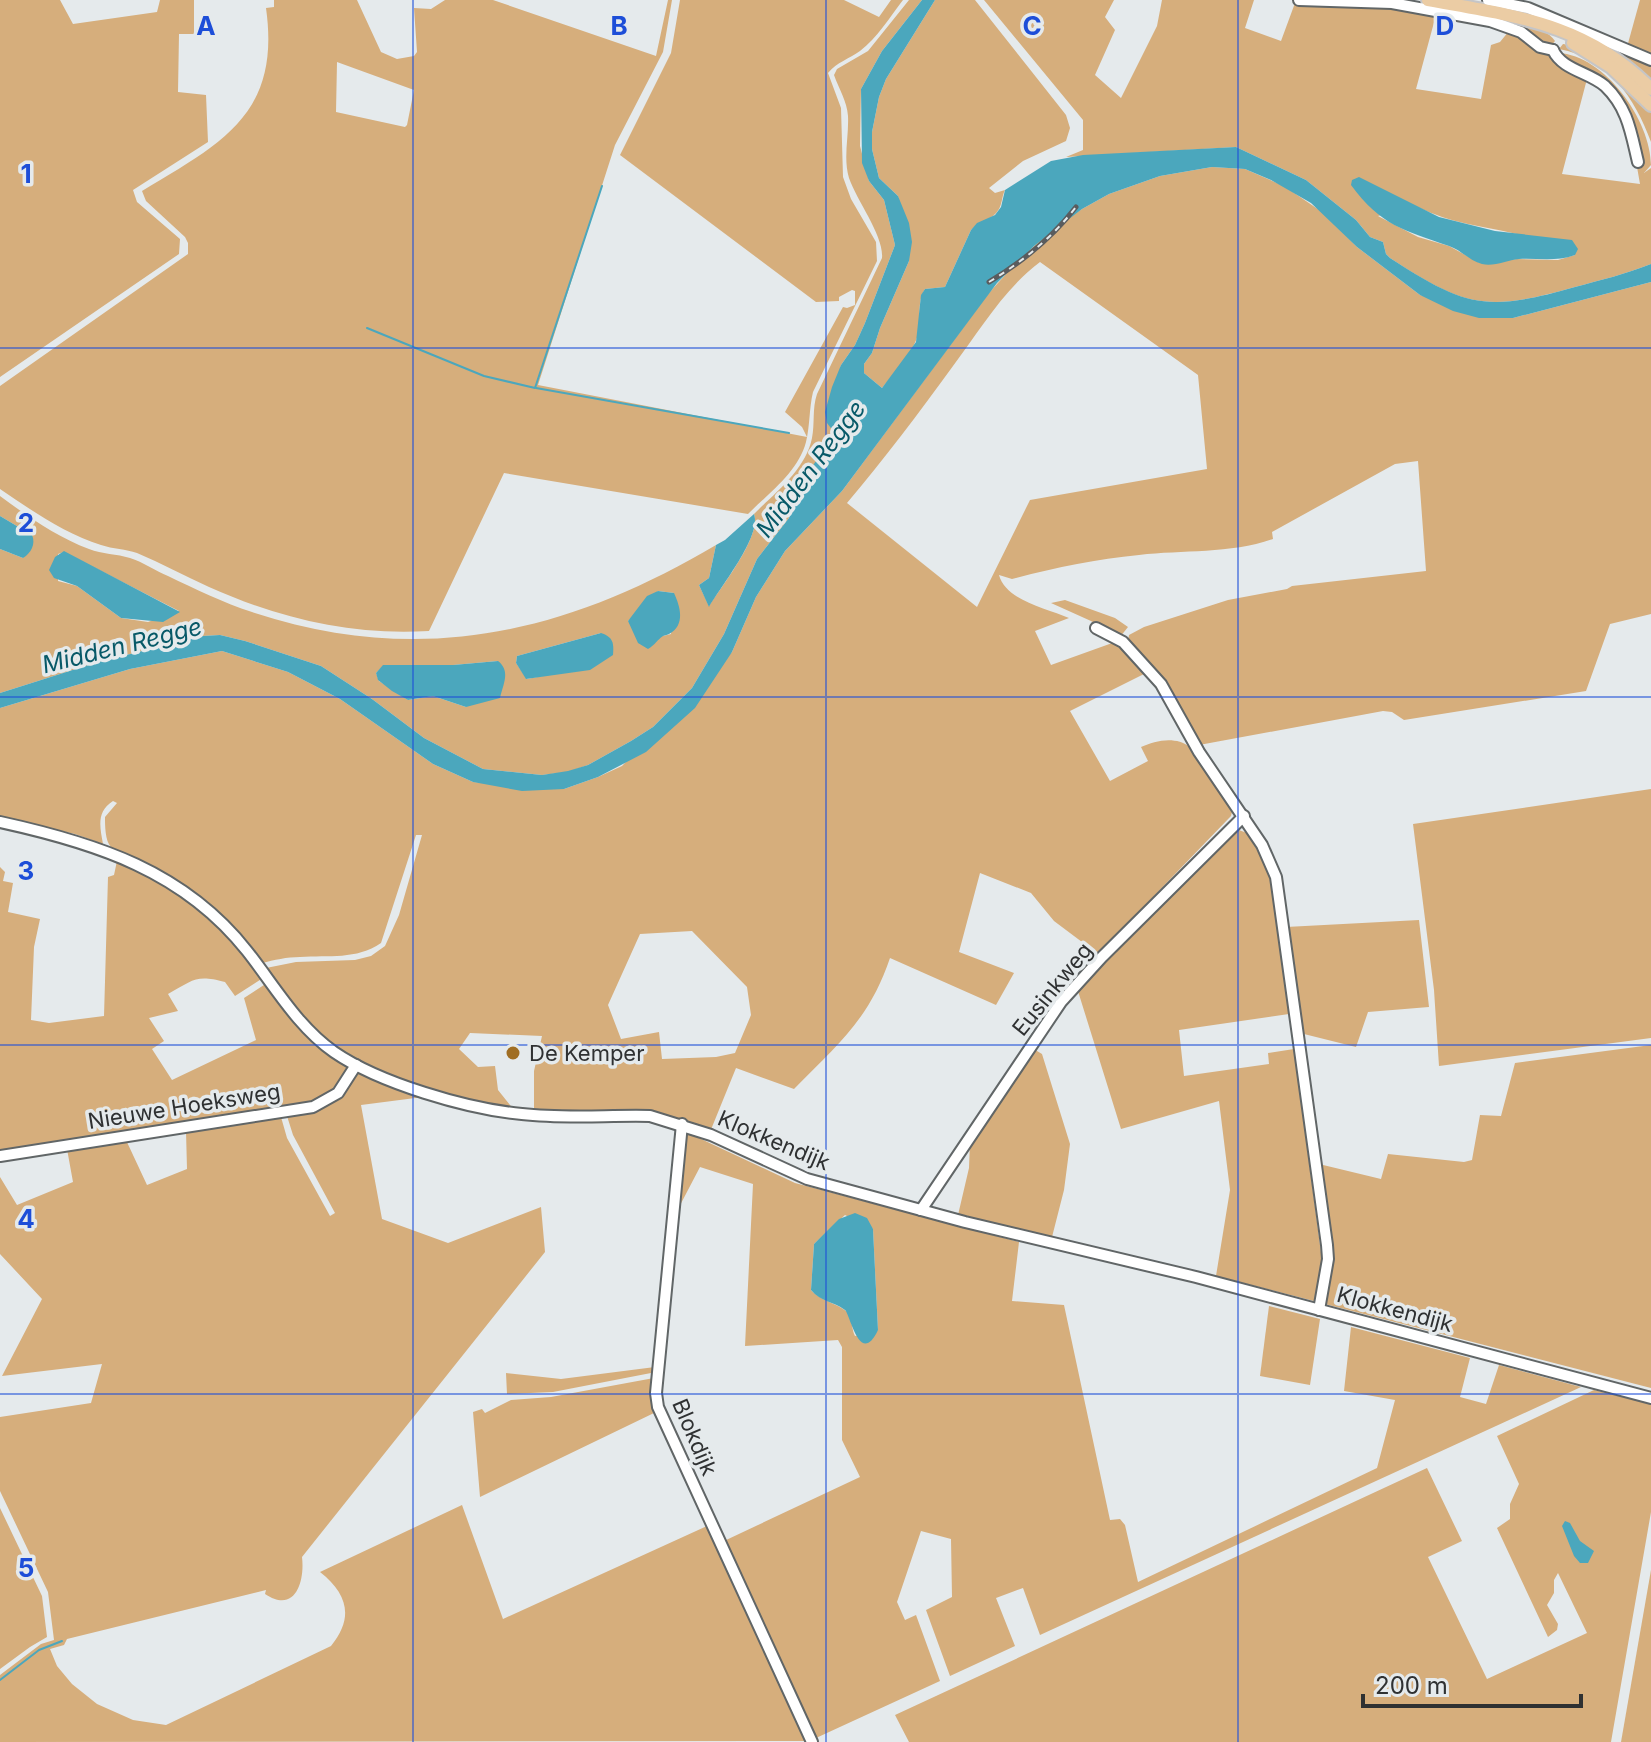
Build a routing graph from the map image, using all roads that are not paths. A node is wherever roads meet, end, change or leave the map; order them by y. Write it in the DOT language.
graph roads {
  1 [pos="1299,0"];
  2 [pos="1428,0"];
  3 [pos="1488,0"];
  4 [pos="1563,34"];
  5 [pos="1553,50"];
  6 [pos="1651,60"];
  7 [pos="1651,89"];
  8 [pos="1651,105"];
  9 [pos="1638,162"];
  10 [pos="1096,628"];
  11 [pos="1244,816"];
  12 [pos="0,822"];
  13 [pos="356,1065"];
  14 [pos="682,1124"];
  15 [pos="0,1156"];
  16 [pos="921,1210"];
  17 [pos="1319,1310"];
  18 [pos="1651,1398"];
  19 [pos="812,1742"];
  1 -- 5 [label="street"];
  2 -- 4 [label="main road"];
  3 -- 6 [label="street"];
  4 -- 5 [label="street"];
  4 -- 7 [label="main road"];
  4 -- 8 [label="main road"];
  5 -- 9 [label="street"];
  10 -- 11 [label="street"];
  11 -- 16 [label="street, Eusinkweg"];
  11 -- 17 [label="street"];
  12 -- 13 [label="street, Klokkendijk"];
  13 -- 14 [label="street, Klokkendijk"];
  13 -- 15 [label="street, Nieuwe Hoeksweg"];
  14 -- 16 [label="street, Klokkendijk"];
  14 -- 19 [label="street, Blokdijk"];
  16 -- 17 [label="street, Klokkendijk"];
  17 -- 18 [label="street, Klokkendijk"];
}
